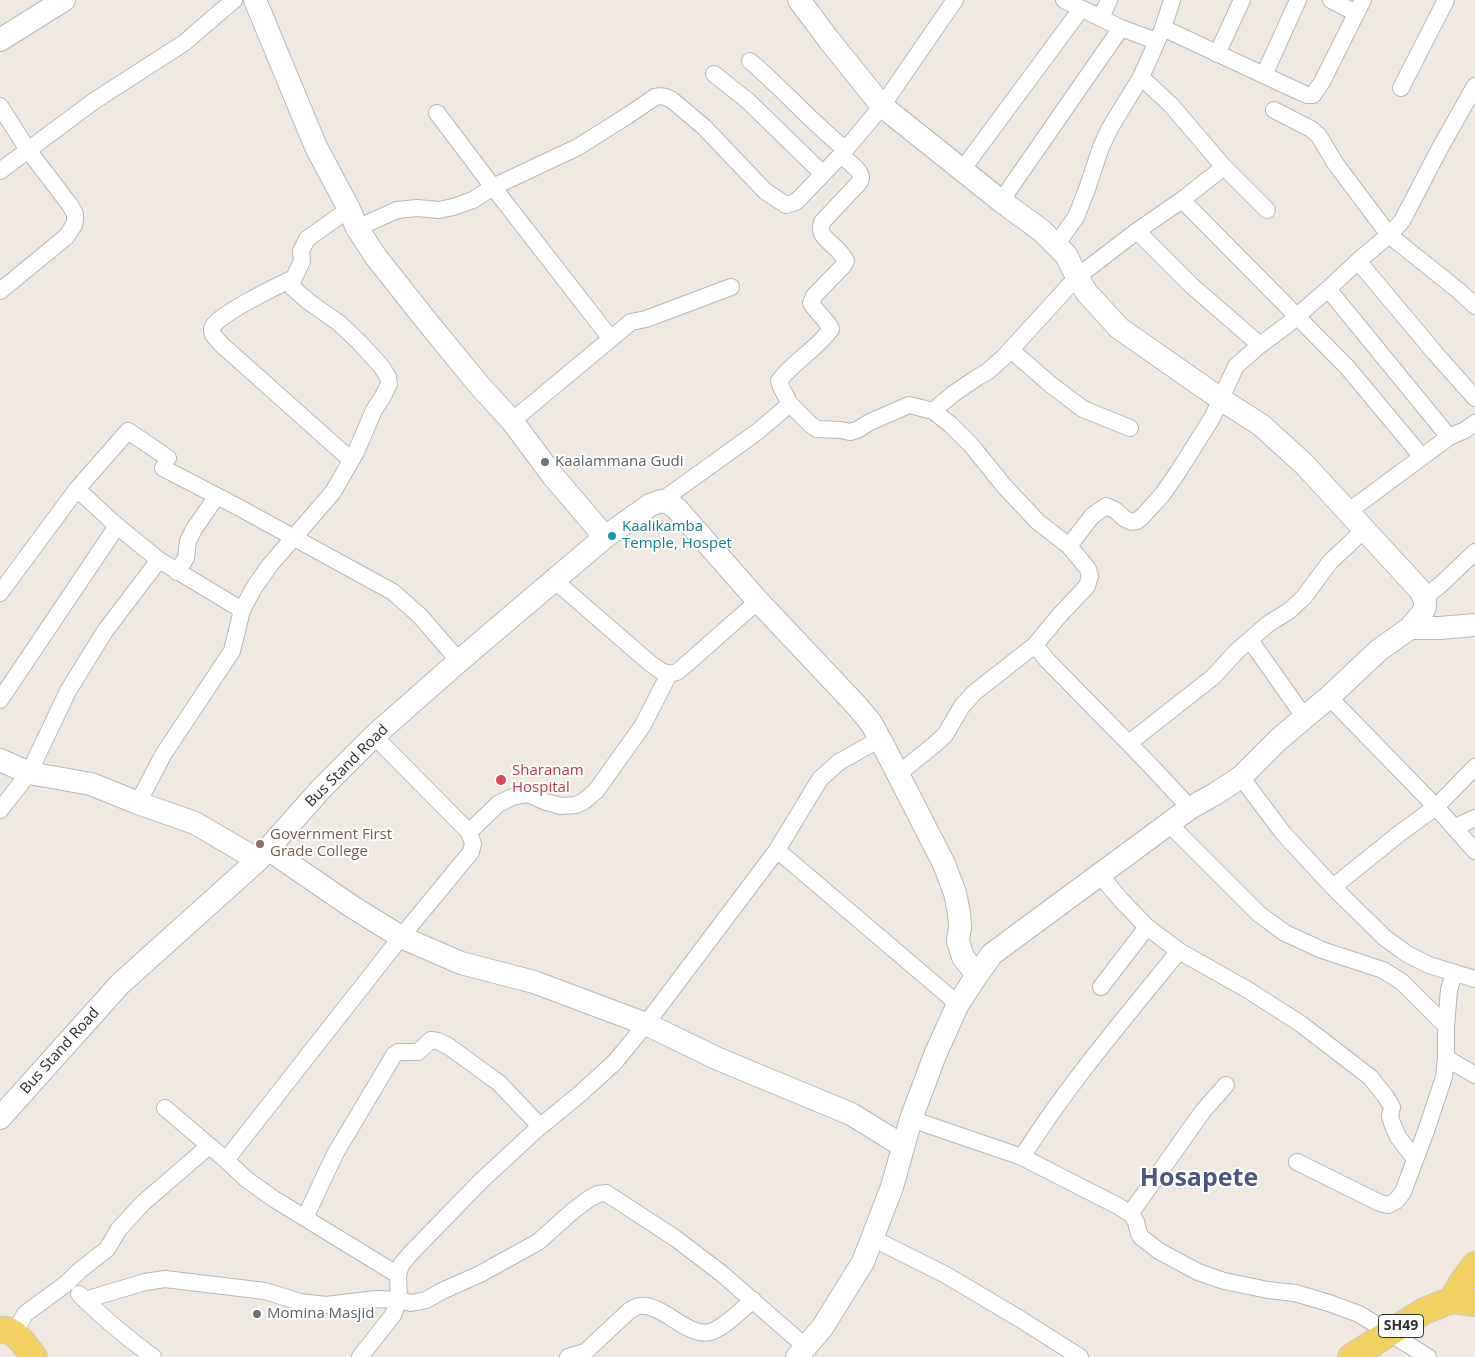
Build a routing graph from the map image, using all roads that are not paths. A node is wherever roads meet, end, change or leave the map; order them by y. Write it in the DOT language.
graph roads {
  1 [pos="64,0"];
  2 [pos="234,0"];
  3 [pos="255,0"];
  4 [pos="799,0"];
  5 [pos="955,0"];
  6 [pos="1064,0"];
  7 [pos="1109,0"];
  8 [pos="1172,0"];
  9 [pos="1242,0"];
  10 [pos="1298,0"];
  11 [pos="1331,0"];
  12 [pos="1446,0"];
  13 [pos="1360,6"];
  14 [pos="1081,9"];
  15 [pos="1101,17"];
  16 [pos="1121,28"];
  17 [pos="1160,35"];
  18 [pos="0,40"];
  19 [pos="1217,54"];
  20 [pos="750,61"];
  21 [pos="714,74"];
  22 [pos="1264,75"];
  23 [pos="1141,77"];
  24 [pos="1475,86"];
  25 [pos="1401,88"];
  26 [pos="0,106"];
  27 [pos="882,106"];
  28 [pos="1274,110"];
  29 [pos="437,113"];
  30 [pos="28,150"];
  31 [pos="843,152"];
  32 [pos="1224,168"];
  33 [pos="962,170"];
  34 [pos="0,171"];
  35 [pos="822,174"];
  36 [pos="493,187"];
  37 [pos="1182,200"];
  38 [pos="1001,201"];
  39 [pos="1266,210"];
  40 [pos="353,218"];
  41 [pos="1137,231"];
  42 [pos="1388,235"];
  43 [pos="1056,245"];
  44 [pos="1358,260"];
  45 [pos="294,278"];
  46 [pos="1077,278"];
  47 [pos="731,287"];
  48 [pos="1328,289"];
  49 [pos="0,291"];
  50 [pos="1475,306"];
  51 [pos="1297,316"];
  52 [pos="611,339"];
  53 [pos="1260,345"];
  54 [pos="1011,350"];
  55 [pos="1475,398"];
  56 [pos="1222,400"];
  57 [pos="790,404"];
  58 [pos="934,411"];
  59 [pos="512,420"];
  60 [pos="1475,424"];
  61 [pos="1130,428"];
  62 [pos="1449,437"];
  63 [pos="1422,457"];
  64 [pos="351,460"];
  65 [pos="77,488"];
  66 [pos="217,496"];
  67 [pos="661,501"];
  68 [pos="1349,511"];
  69 [pos="117,526"];
  70 [pos="1365,529"];
  71 [pos="605,536"];
  72 [pos="293,538"];
  73 [pos="1069,546"];
  74 [pos="1475,552"];
  75 [pos="159,560"];
  76 [pos="177,572"];
  77 [pos="554,580"];
  78 [pos="0,593"];
  79 [pos="1425,597"];
  80 [pos="758,601"];
  81 [pos="242,610"];
  82 [pos="1475,625"];
  83 [pos="1410,628"];
  84 [pos="1250,640"];
  85 [pos="1035,645"];
  86 [pos="458,661"];
  87 [pos="669,674"];
  88 [pos="1328,697"];
  89 [pos="0,700"];
  90 [pos="1305,718"];
  91 [pos="374,736"];
  92 [pos="880,739"];
  93 [pos="1129,743"];
  94 [pos="0,760"];
  95 [pos="1475,767"];
  96 [pos="29,773"];
  97 [pos="898,774"];
  98 [pos="1241,777"];
  99 [pos="138,803"];
  100 [pos="1436,807"];
  101 [pos="1190,808"];
  102 [pos="0,810"];
  103 [pos="1475,818"];
  104 [pos="1169,824"];
  105 [pos="1456,830"];
  106 [pos="469,832"];
  107 [pos="776,850"];
  108 [pos="1475,851"];
  109 [pos="263,854"];
  110 [pos="1099,874"];
  111 [pos="1333,887"];
  112 [pos="1148,927"];
  113 [pos="401,936"];
  114 [pos="1179,951"];
  115 [pos="1454,974"];
  116 [pos="977,975"];
  117 [pos="1475,980"];
  118 [pos="1101,987"];
  119 [pos="958,1004"];
  120 [pos="646,1024"];
  121 [pos="1446,1026"];
  122 [pos="1446,1058"];
  123 [pos="1475,1075"];
  124 [pos="1226,1086"];
  125 [pos="165,1108"];
  126 [pos="0,1118"];
  127 [pos="910,1119"];
  128 [pos="540,1126"];
  129 [pos="209,1146"];
  130 [pos="903,1146"];
  131 [pos="1022,1157"];
  132 [pos="1415,1159"];
  133 [pos="226,1160"];
  134 [pos="1297,1162"];
  135 [pos="1130,1214"];
  136 [pos="305,1218"];
  137 [pos="872,1238"];
  138 [pos="1475,1265"];
  139 [pos="398,1275"];
  140 [pos="67,1283"];
  141 [pos="85,1300"];
  142 [pos="399,1300"];
  143 [pos="753,1300"];
  144 [pos="1464,1302"];
  145 [pos="8,1333"];
  146 [pos="1389,1333"];
  147 [pos="801,1352"];
  148 [pos="34,1357"];
  149 [pos="153,1357"];
  150 [pos="360,1357"];
  151 [pos="568,1357"];
  152 [pos="1080,1357"];
  153 [pos="1351,1357"];
  154 [pos="1428,1357"];
  1 -- 18 [label="street"];
  2 -- 30 [label="street"];
  3 -- 40 [label="street"];
  4 -- 27 [label="street"];
  5 -- 27 [label="street"];
  6 -- 14 [label="street"];
  7 -- 15 [label="street"];
  8 -- 17 [label="street"];
  9 -- 19 [label="street"];
  10 -- 22 [label="street"];
  11 -- 13 [label="street"];
  12 -- 25 [label="street"];
  13 -- 22 [label="street"];
  14 -- 15 [label="street"];
  14 -- 33 [label="street"];
  15 -- 16 [label="street"];
  16 -- 17 [label="street"];
  16 -- 38 [label="street"];
  17 -- 19 [label="street"];
  17 -- 23 [label="street"];
  19 -- 22 [label="street"];
  20 -- 31 [label="street"];
  21 -- 35 [label="street"];
  23 -- 32 [label="street"];
  23 -- 43 [label="street"];
  24 -- 42 [label="street"];
  26 -- 30 [label="street"];
  27 -- 31 [label="street"];
  27 -- 33 [label="street"];
  28 -- 42 [label="street"];
  29 -- 36 [label="street"];
  30 -- 34 [label="street"];
  30 -- 49 [label="street"];
  31 -- 35 [label="street"];
  31 -- 57 [label="street"];
  32 -- 37 [label="street"];
  32 -- 39 [label="street"];
  33 -- 38 [label="street"];
  35 -- 36 [label="street"];
  36 -- 40 [label="street"];
  36 -- 52 [label="street"];
  37 -- 41 [label="street"];
  37 -- 51 [label="street"];
  38 -- 43 [label="street"];
  40 -- 45 [label="street"];
  40 -- 59 [label="street"];
  41 -- 46 [label="street"];
  41 -- 53 [label="street"];
  42 -- 44 [label="street"];
  42 -- 50 [label="street"];
  43 -- 46 [label="street"];
  44 -- 48 [label="street"];
  44 -- 55 [label="street"];
  45 -- 64 [label="street"];
  45 -- 64 [label="street"];
  46 -- 54 [label="street"];
  46 -- 56 [label="street"];
  47 -- 52 [label="street"];
  48 -- 51 [label="street"];
  48 -- 62 [label="street"];
  51 -- 53 [label="street"];
  51 -- 63 [label="street"];
  52 -- 59 [label="street"];
  53 -- 56 [label="street"];
  54 -- 58 [label="street"];
  54 -- 61 [label="street"];
  56 -- 68 [label="street"];
  56 -- 73 [label="street"];
  57 -- 58 [label="street"];
  57 -- 67 [label="street"];
  58 -- 73 [label="street"];
  59 -- 71 [label="street"];
  60 -- 62 [label="street"];
  62 -- 63 [label="street"];
  63 -- 68 [label="street"];
  64 -- 72 [label="street"];
  65 -- 66 [label="street"];
  65 -- 69 [label="street"];
  65 -- 78 [label="street"];
  66 -- 72 [label="street"];
  66 -- 76 [label="street"];
  67 -- 71 [label="street, Bus Stand Road"];
  67 -- 80 [label="street"];
  68 -- 70 [label="street"];
  69 -- 75 [label="street"];
  69 -- 89 [label="street"];
  70 -- 79 [label="street"];
  70 -- 84 [label="street"];
  71 -- 77 [label="street, Bus Stand Road"];
  72 -- 81 [label="street"];
  72 -- 86 [label="street"];
  73 -- 85 [label="street"];
  74 -- 79 [label="street"];
  75 -- 76 [label="street"];
  75 -- 96 [label="street"];
  76 -- 81 [label="street"];
  77 -- 86 [label="street, Bus Stand Road"];
  77 -- 87 [label="street"];
  79 -- 83 [label="street"];
  80 -- 87 [label="street"];
  80 -- 92 [label="street"];
  81 -- 99 [label="street"];
  82 -- 83 [label="street"];
  83 -- 88 [label="street"];
  84 -- 90 [label="street"];
  84 -- 93 [label="street"];
  85 -- 93 [label="street"];
  85 -- 97 [label="street"];
  86 -- 91 [label="street, Bus Stand Road"];
  87 -- 106 [label="street"];
  88 -- 90 [label="street"];
  88 -- 100 [label="street"];
  90 -- 98 [label="street"];
  91 -- 106 [label="street"];
  91 -- 109 [label="street, Bus Stand Road"];
  92 -- 97 [label="street"];
  92 -- 107 [label="street"];
  93 -- 101 [label="street"];
  94 -- 96 [label="street"];
  95 -- 100 [label="street"];
  96 -- 99 [label="street"];
  96 -- 102 [label="street"];
  97 -- 116 [label="street"];
  98 -- 101 [label="street"];
  98 -- 111 [label="street"];
  99 -- 109 [label="street"];
  100 -- 105 [label="street"];
  100 -- 111 [label="street"];
  101 -- 104 [label="street"];
  103 -- 105 [label="street"];
  104 -- 110 [label="street"];
  104 -- 121 [label="street"];
  105 -- 108 [label="street"];
  106 -- 113 [label="street"];
  107 -- 119 [label="street"];
  107 -- 120 [label="street"];
  109 -- 113 [label="street"];
  109 -- 126 [label="street, Bus Stand Road"];
  110 -- 112 [label="street"];
  110 -- 116 [label="street"];
  111 -- 115 [label="street"];
  112 -- 114 [label="street"];
  112 -- 118 [label="street"];
  113 -- 120 [label="street"];
  113 -- 133 [label="street"];
  114 -- 131 [label="street"];
  114 -- 132 [label="street"];
  115 -- 117 [label="street"];
  115 -- 121 [label="street"];
  116 -- 119 [label="street"];
  119 -- 127 [label="street"];
  120 -- 128 [label="street"];
  120 -- 130 [label="street"];
  121 -- 122 [label="street"];
  122 -- 123 [label="street"];
  122 -- 132 [label="street"];
  124 -- 135 [label="street"];
  125 -- 129 [label="street"];
  127 -- 130 [label="street"];
  127 -- 131 [label="street"];
  128 -- 136 [label="street"];
  128 -- 139 [label="street"];
  129 -- 133 [label="street"];
  129 -- 140 [label="street"];
  130 -- 137 [label="street"];
  131 -- 135 [label="street"];
  132 -- 134 [label="street"];
  133 -- 136 [label="street"];
  135 -- 146 [label="street"];
  136 -- 139 [label="street"];
  137 -- 147 [label="street"];
  137 -- 152 [label="street"];
  138 -- 144 [label="main road, SH49"];
  139 -- 142 [label="street"];
  140 -- 141 [label="street"];
  140 -- 145 [label="street"];
  141 -- 142 [label="street"];
  141 -- 149 [label="street"];
  142 -- 143 [label="street"];
  142 -- 150 [label="street"];
  143 -- 147 [label="street"];
  143 -- 151 [label="street"];
  144 -- 146 [label="main road, SH49"];
  145 -- 148 [label="main road"];
  146 -- 153 [label="main road, SH49"];
  146 -- 154 [label="street"];
}
